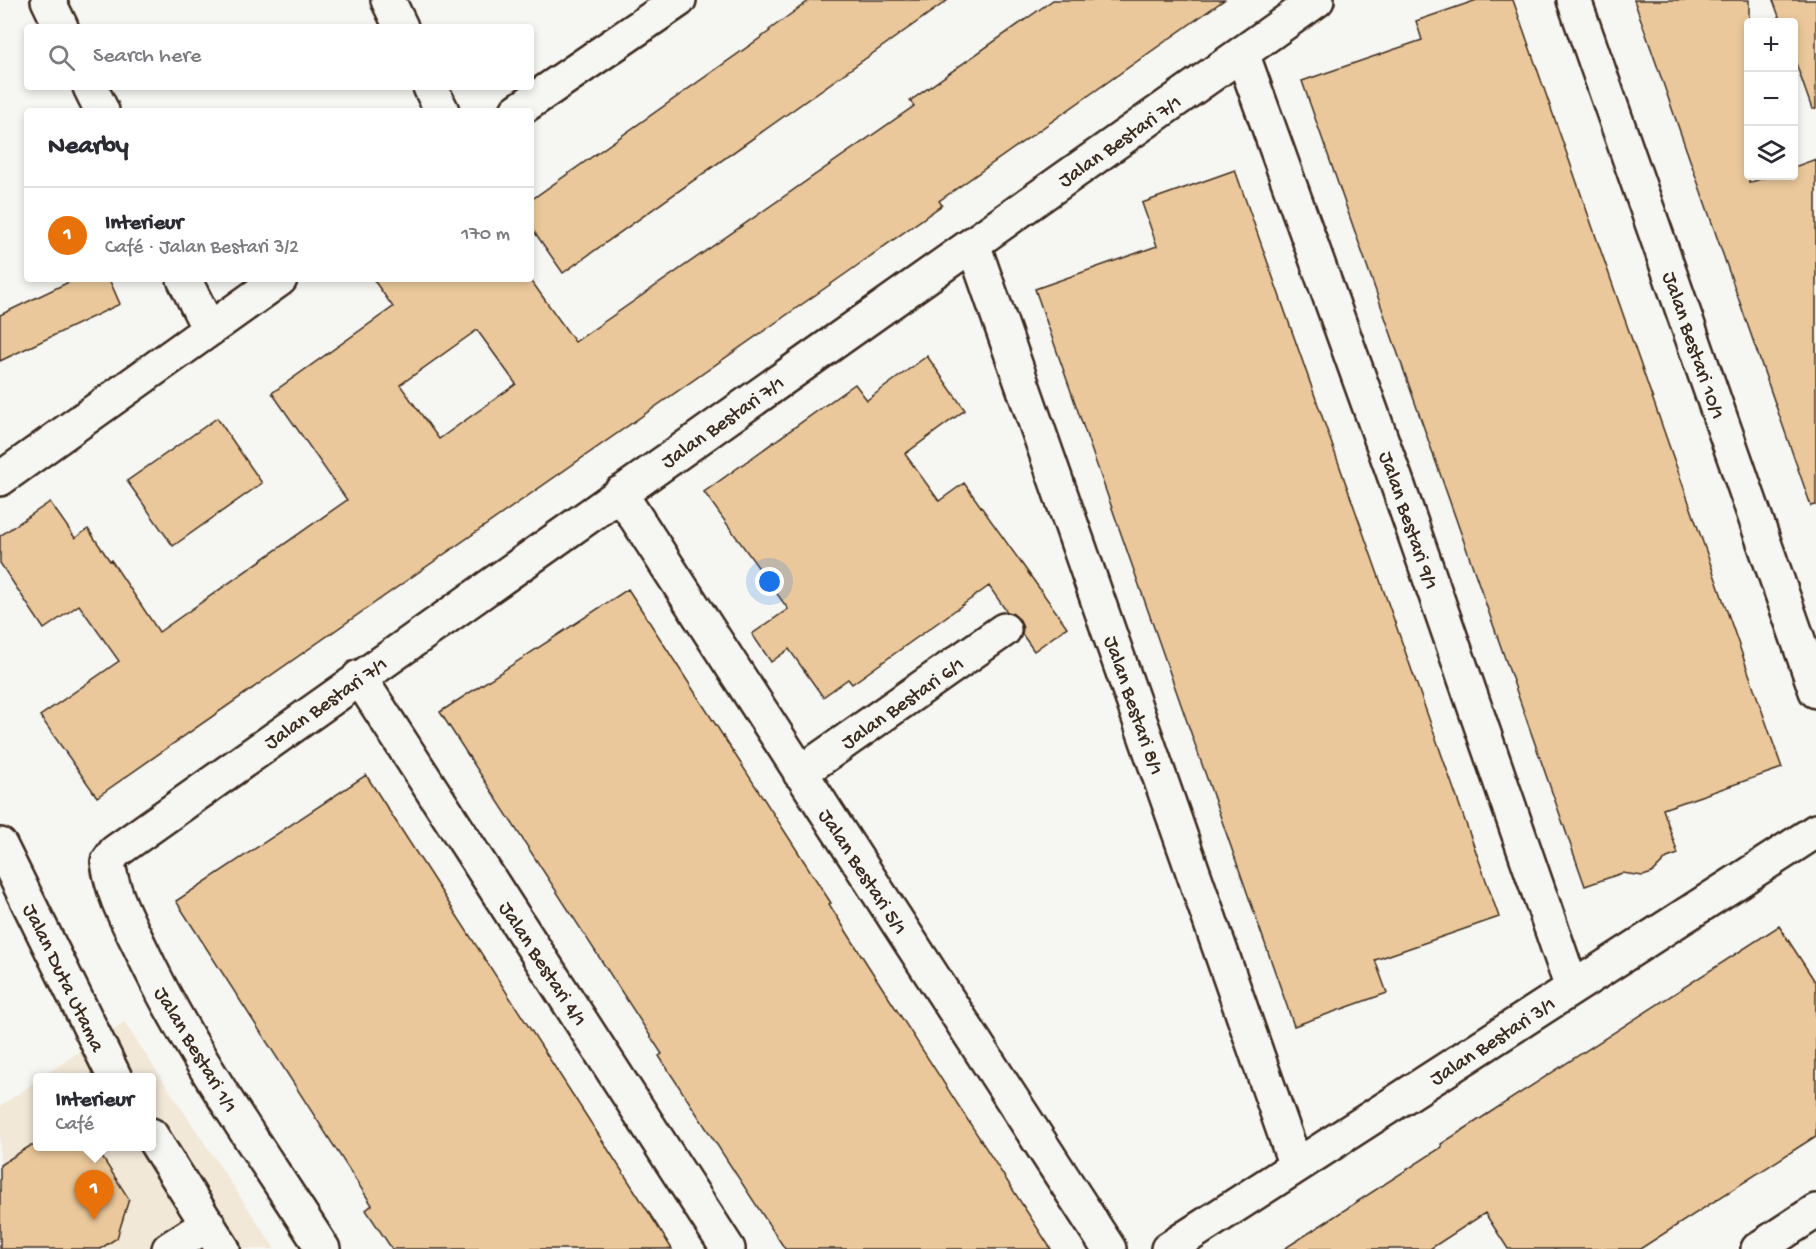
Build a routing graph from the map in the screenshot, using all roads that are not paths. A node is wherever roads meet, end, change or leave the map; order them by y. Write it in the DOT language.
graph roads {
  1 [pos="48,0"];
  2 [pos="388,0"];
  3 [pos="679,0"];
  4 [pos="1317,0"];
  5 [pos="1574,0"];
  6 [pos="60,24"];
  7 [pos="400,24"];
  8 [pos="1242,53"];
  9 [pos="92,90"];
  10 [pos="432,90"];
  11 [pos="100,108"];
  12 [pos="440,108"];
  13 [pos="521,108"];
  14 [pos="973,244"];
  15 [pos="186,282"];
  16 [pos="276,282"];
  17 [pos="209,329"];
  18 [pos="0,479"];
  19 [pos="620,493"];
  20 [pos="1004,630"];
  21 [pos="359,678"];
  22 [pos="1816,691"];
  23 [pos="800,773"];
  24 [pos="1816,831"];
  25 [pos="127,842"];
  26 [pos="0,844"];
  27 [pos="1572,988"];
  28 [pos="113,1073"];
  29 [pos="156,1143"];
  30 [pos="1296,1166"];
  31 [pos="1816,1211"];
  32 [pos="215,1237"];
  33 [pos="169,1249"];
  34 [pos="323,1249"];
  35 [pos="728,1249"];
  36 [pos="1109,1249"];
  37 [pos="1168,1249"];
  38 [pos="1758,1249"];
  1 -- 6 [label="street"];
  2 -- 7 [label="street"];
  3 -- 13 [label="street"];
  4 -- 8 [label="street, Jalan Bestari 7/1"];
  5 -- 22 [label="street, Jalan Bestari 10/1"];
  8 -- 14 [label="street, Jalan Bestari 7/1"];
  8 -- 27 [label="street, Jalan Bestari 9/1"];
  9 -- 11 [label="street"];
  10 -- 12 [label="street"];
  14 -- 19 [label="street, Jalan Bestari 7/1"];
  14 -- 30 [label="street, Jalan Bestari 8/1"];
  15 -- 17 [label="street"];
  16 -- 17 [label="street"];
  17 -- 18 [label="street"];
  19 -- 21 [label="street, Jalan Bestari 7/1"];
  19 -- 23 [label="street, Jalan Bestari 5/1"];
  20 -- 23 [label="street, Jalan Bestari 6/1"];
  21 -- 25 [label="street, Jalan Bestari 7/1"];
  21 -- 35 [label="street, Jalan Bestari 4/1"];
  23 -- 36 [label="street, Jalan Bestari 5/1"];
  24 -- 27 [label="street, Jalan Bestari 3/1"];
  25 -- 34 [label="street, Jalan Bestari 1/1"];
  26 -- 28 [label="street, Jalan Duta Utama"];
  27 -- 30 [label="street, Jalan Bestari 3/1"];
  29 -- 32 [label="street"];
  30 -- 37 [label="street, Jalan Bestari 3/1"];
  31 -- 38 [label="street"];
  32 -- 33 [label="street"];
}
